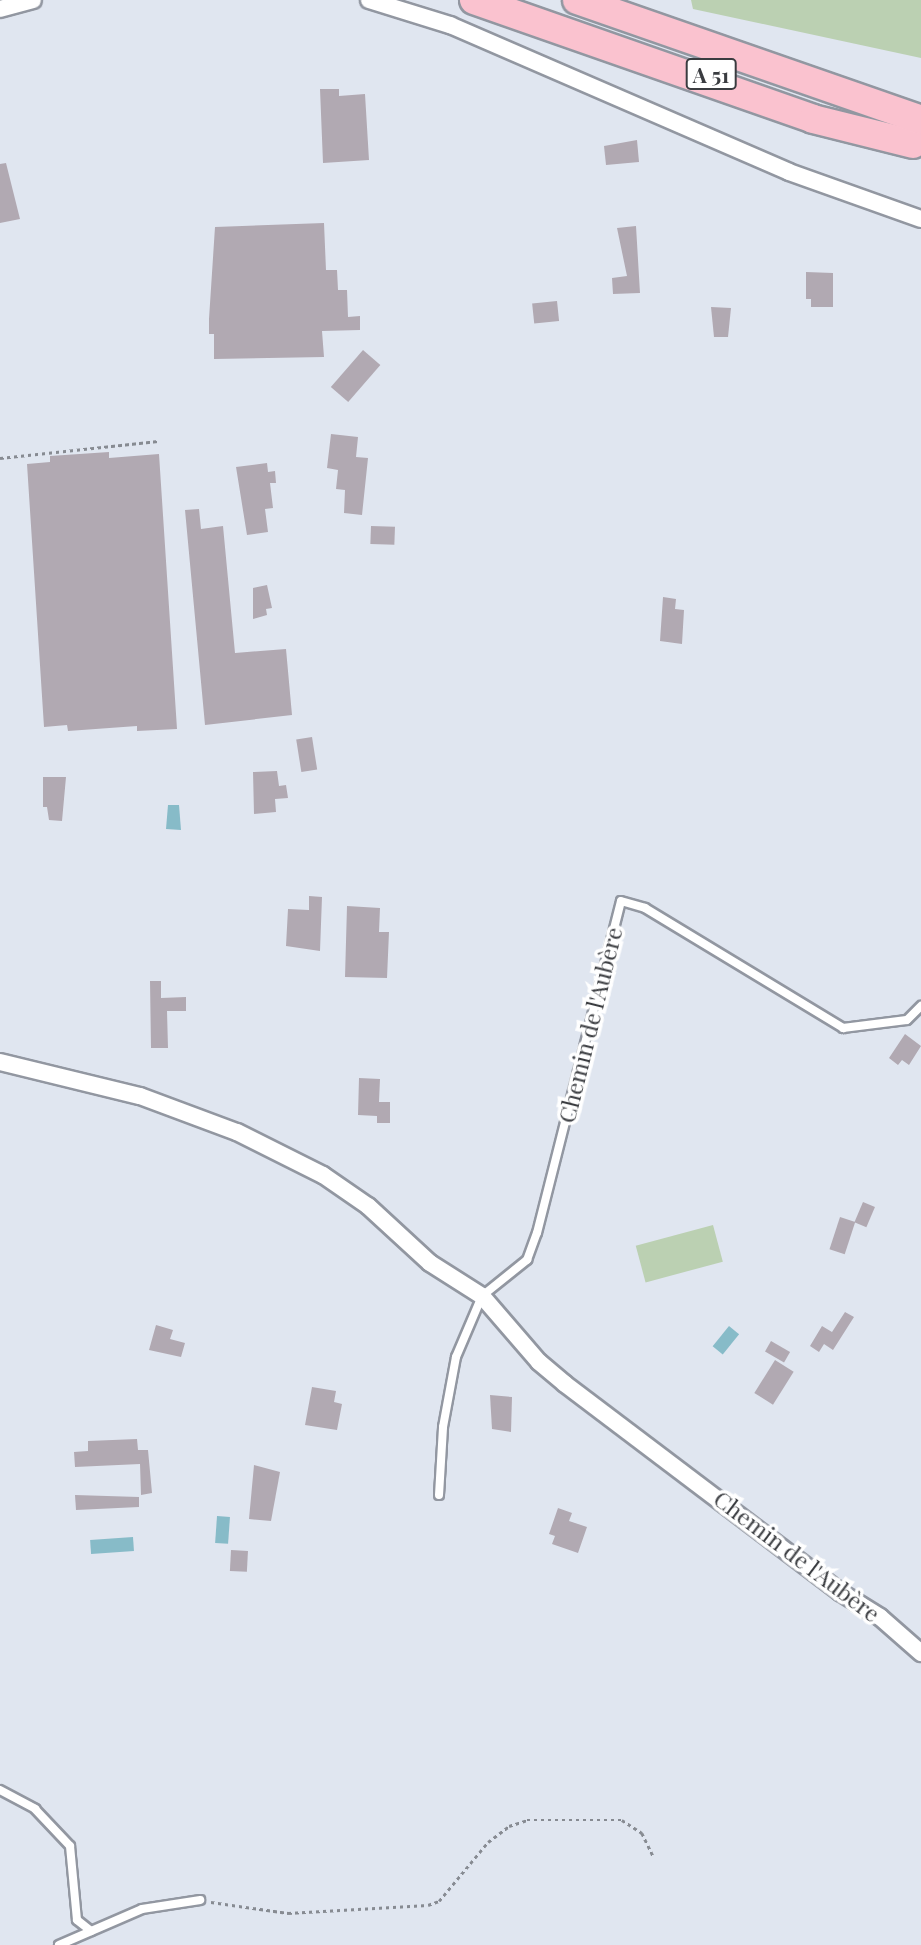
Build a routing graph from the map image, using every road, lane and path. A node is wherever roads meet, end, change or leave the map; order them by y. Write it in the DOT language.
graph roads {
  1 [pos="33,0"];
  2 [pos="369,0"];
  3 [pos="474,0"];
  4 [pos="510,0"];
  5 [pos="577,0"];
  6 [pos="0,9"];
  7 [pos="918,137"];
  8 [pos="921,219"];
  9 [pos="158,441"];
  10 [pos="0,458"];
  11 [pos="921,1006"];
  12 [pos="0,1062"];
  13 [pos="482,1296"];
  14 [pos="439,1495"];
  15 [pos="921,1653"];
  16 [pos="0,1790"];
  17 [pos="653,1856"];
  18 [pos="201,1900"];
  19 [pos="92,1931"];
  20 [pos="59,1945"];
  1 -- 6 [label="street"];
  2 -- 8 [label="street"];
  3 -- 7 [label="highway"];
  4 -- 7 [label="highway, A 51"];
  5 -- 7 [label="highway, A 51"];
  9 -- 10 [label="path"];
  11 -- 13 [label="lane, Chemin de l'Aubère"];
  12 -- 13 [label="street, Chemin de l'Aubère"];
  13 -- 14 [label="lane"];
  13 -- 15 [label="street, Chemin de l'Aubère"];
  16 -- 19 [label="lane"];
  17 -- 18 [label="path"];
  18 -- 19 [label="lane"];
  19 -- 20 [label="lane"];
}
